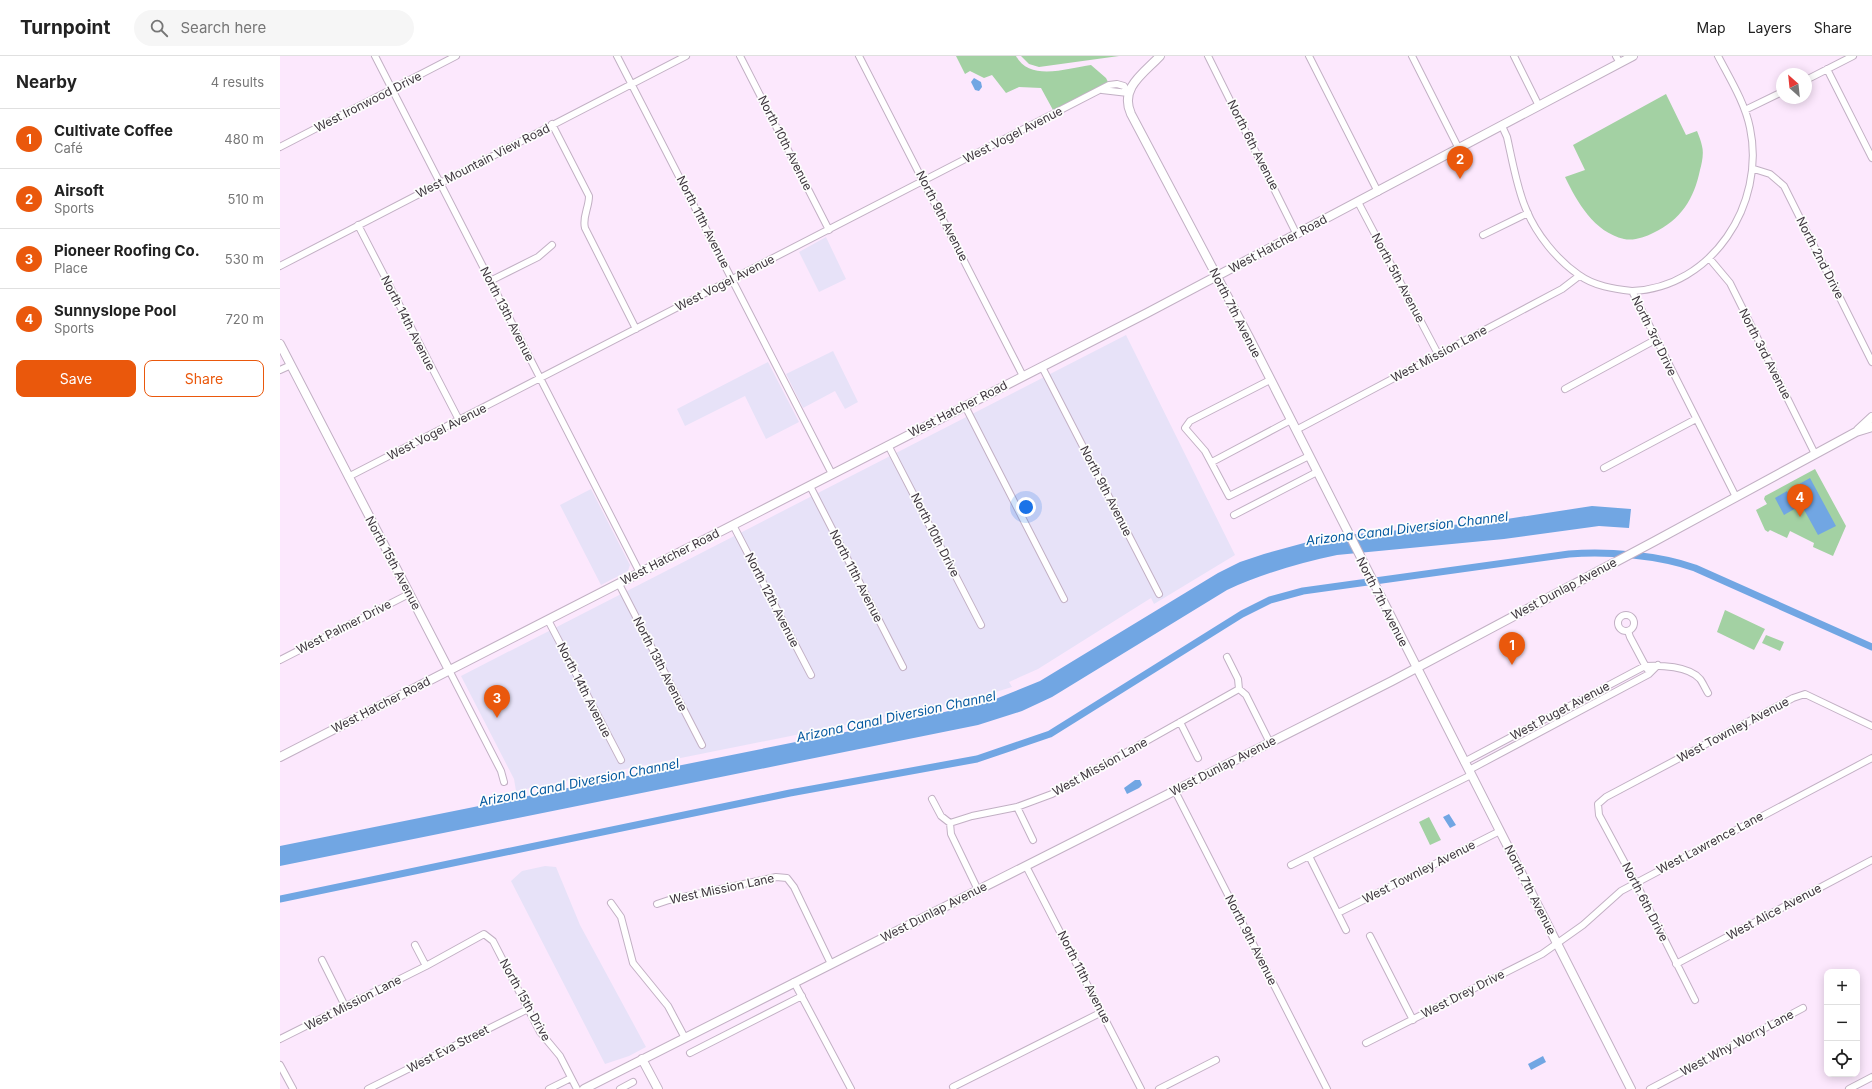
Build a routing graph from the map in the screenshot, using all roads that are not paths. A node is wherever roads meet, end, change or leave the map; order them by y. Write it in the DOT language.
graph roads {
  1 [pos="375,56"];
  2 [pos="456,56"];
  3 [pos="617,56"];
  4 [pos="686,56"];
  5 [pos="740,56"];
  6 [pos="859,56"];
  7 [pos="1160,56"];
  8 [pos="1208,56"];
  9 [pos="1309,56"];
  10 [pos="1412,56"];
  11 [pos="1514,56"];
  12 [pos="1634,56"];
  13 [pos="1718,56"];
  14 [pos="1853,56"];
  15 [pos="1618,60"];
  16 [pos="1827,69"];
  17 [pos="1812,77"];
  18 [pos="631,84"];
  19 [pos="392,89"];
  20 [pos="1128,93"];
  21 [pos="1776,95"];
  22 [pos="1539,106"];
  23 [pos="1745,110"];
  24 [pos="552,124"];
  25 [pos="1502,126"];
  26 [pos="280,147"];
  27 [pos="1459,149"];
  28 [pos="1872,158"];
  29 [pos="1754,169"];
  30 [pos="924,181"];
  31 [pos="440,183"];
  32 [pos="1378,192"];
  33 [pos="1358,202"];
  34 [pos="1528,213"];
  35 [pos="358,225"];
  36 [pos="829,230"];
  37 [pos="1297,235"];
  38 [pos="1483,235"];
  39 [pos="552,244"];
  40 [pos="1710,258"];
  41 [pos="280,266"];
  42 [pos="1579,276"];
  43 [pos="1217,277"];
  44 [pos="732,280"];
  45 [pos="490,281"];
  46 [pos="1632,291"];
  47 [pos="636,329"];
  48 [pos="1655,340"];
  49 [pos="280,344"];
  50 [pos="1438,354"];
  51 [pos="1872,362"];
  52 [pos="291,365"];
  53 [pos="1042,366"];
  54 [pos="280,370"];
  55 [pos="1023,376"];
  56 [pos="540,378"];
  57 [pos="1270,380"];
  58 [pos="1565,389"];
  59 [pos="965,406"];
  60 [pos="1872,417"];
  61 [pos="1696,419"];
  62 [pos="459,420"];
  63 [pos="1291,420"];
  64 [pos="1872,427"];
  65 [pos="1296,430"];
  66 [pos="1856,432"];
  67 [pos="888,445"];
  68 [pos="1815,454"];
  69 [pos="1309,456"];
  70 [pos="1212,462"];
  71 [pos="1604,468"];
  72 [pos="1317,472"];
  73 [pos="832,474"];
  74 [pos="348,477"];
  75 [pos="810,486"];
  76 [pos="1736,497"];
  77 [pos="1234,515"];
  78 [pos="733,525"];
  79 [pos="640,573"];
  80 [pos="619,584"];
  81 [pos="409,594"];
  82 [pos="1159,594"];
  83 [pos="1064,599"];
  84 [pos="548,620"];
  85 [pos="981,626"];
  86 [pos="1628,631"];
  87 [pos="1227,657"];
  88 [pos="280,660"];
  89 [pos="1658,665"];
  90 [pos="1645,666"];
  91 [pos="903,667"];
  92 [pos="1416,668"];
  93 [pos="449,670"];
  94 [pos="1649,674"];
  95 [pos="811,675"];
  96 [pos="1238,688"];
  97 [pos="1708,693"];
  98 [pos="1590,696"];
  99 [pos="1594,704"];
  100 [pos="1180,722"];
  101 [pos="1872,726"];
  102 [pos="1270,743"];
  103 [pos="702,745"];
  104 [pos="280,757"];
  105 [pos="1198,758"];
  106 [pos="1872,758"];
  107 [pos="621,760"];
  108 [pos="1464,762"];
  109 [pos="1470,772"];
  110 [pos="504,782"];
  111 [pos="1175,791"];
  112 [pos="932,799"];
  113 [pos="1598,804"];
  114 [pos="1017,807"];
  115 [pos="950,823"];
  116 [pos="1500,832"];
  117 [pos="1034,840"];
  118 [pos="1309,856"];
  119 [pos="1872,860"];
  120 [pos="1291,865"];
  121 [pos="1026,866"];
  122 [pos="1635,882"];
  123 [pos="978,890"];
  124 [pos="611,902"];
  125 [pos="657,904"];
  126 [pos="1338,913"];
  127 [pos="1346,930"];
  128 [pos="484,934"];
  129 [pos="1370,936"];
  130 [pos="1557,943"];
  131 [pos="415,945"];
  132 [pos="322,960"];
  133 [pos="831,964"];
  134 [pos="1676,964"];
  135 [pos="426,966"];
  136 [pos="794,982"];
  137 [pos="802,996"];
  138 [pos="1695,1000"];
  139 [pos="345,1006"];
  140 [pos="1803,1008"];
  141 [pos="528,1009"];
  142 [pos="1102,1012"];
  143 [pos="1413,1020"];
  144 [pos="685,1038"];
  145 [pos="280,1039"];
  146 [pos="1366,1043"];
  147 [pos="690,1053"];
  148 [pos="642,1059"];
  149 [pos="1216,1060"];
  150 [pos="280,1065"];
  151 [pos="1872,1077"];
  152 [pos="571,1078"];
  153 [pos="633,1082"];
  154 [pos="953,1087"];
  155 [pos="292,1089"];
  156 [pos="368,1089"];
  157 [pos="549,1089"];
  158 [pos="577,1089"];
  159 [pos="584,1089"];
  160 [pos="620,1089"];
  161 [pos="658,1089"];
  162 [pos="851,1089"];
  163 [pos="1141,1089"];
  164 [pos="1159,1089"];
  165 [pos="1327,1089"];
  166 [pos="1631,1089"];
  167 [pos="1650,1089"];
  168 [pos="1849,1089"];
  1 -- 19 [label="street, North 13th Avenue"];
  2 -- 19 [label="street, West Ironwood Drive"];
  3 -- 18 [label="street, North 11th Avenue"];
  4 -- 18 [label="street, West Mountain View Road"];
  5 -- 36 [label="street, North 10th Avenue"];
  6 -- 30 [label="street, North 9th Avenue"];
  7 -- 20 [label="main road"];
  8 -- 37 [label="street, North 6th Avenue"];
  9 -- 32 [label="street"];
  10 -- 27 [label="street"];
  11 -- 22 [label="street"];
  12 -- 15 [label="main road, West Hatcher Road"];
  13 -- 23 [label="street"];
  14 -- 16 [label="street"];
  15 -- 22 [label="main road, West Hatcher Road"];
  16 -- 17 [label="street"];
  16 -- 28 [label="street"];
  18 -- 24 [label="street, West Mountain View Road"];
  18 -- 44 [label="street, North 11th Avenue"];
  19 -- 26 [label="street, West Ironwood Drive"];
  19 -- 31 [label="street, North 13th Avenue"];
  20 -- 30 [label="street, West Vogel Avenue"];
  20 -- 43 [label="main road, North 7th Avenue"];
  21 -- 23 [label="street"];
  22 -- 25 [label="main road, West Hatcher Road"];
  23 -- 29 [label="street"];
  24 -- 31 [label="street, West Mountain View Road"];
  24 -- 47 [label="street"];
  25 -- 27 [label="main road, West Hatcher Road"];
  25 -- 34 [label="street, North 3rd Drive"];
  27 -- 32 [label="main road, West Hatcher Road"];
  29 -- 40 [label="street"];
  29 -- 51 [label="street, North 2nd Drive"];
  30 -- 36 [label="street, West Vogel Avenue"];
  30 -- 55 [label="street, North 9th Avenue"];
  31 -- 35 [label="street, West Mountain View Road"];
  31 -- 45 [label="street, North 13th Avenue"];
  32 -- 33 [label="main road, West Hatcher Road"];
  33 -- 37 [label="main road, West Hatcher Road"];
  33 -- 50 [label="street, North 5th Avenue"];
  34 -- 38 [label="street"];
  34 -- 42 [label="street, North 3rd Drive"];
  35 -- 41 [label="street, West Mountain View Road"];
  35 -- 62 [label="street, North 14th Avenue"];
  36 -- 44 [label="street, West Vogel Avenue"];
  37 -- 43 [label="main road, West Hatcher Road"];
  39 -- 45 [label="street"];
  40 -- 46 [label="street"];
  40 -- 68 [label="street, North 3rd Avenue"];
  42 -- 46 [label="street, North 3rd Drive"];
  42 -- 50 [label="street, West Mission Lane"];
  43 -- 53 [label="main road, West Hatcher Road"];
  43 -- 57 [label="main road, North 7th Avenue"];
  44 -- 47 [label="street, West Vogel Avenue"];
  44 -- 73 [label="street, North 11th Avenue"];
  45 -- 56 [label="street, North 13th Avenue"];
  46 -- 48 [label="street, North 3rd Drive"];
  47 -- 56 [label="street, West Vogel Avenue"];
  48 -- 58 [label="street"];
  48 -- 61 [label="street, North 3rd Drive"];
  49 -- 52 [label="main road, North 15th Avenue"];
  50 -- 65 [label="street, West Mission Lane"];
  52 -- 54 [label="street"];
  52 -- 74 [label="main road, North 15th Avenue"];
  53 -- 55 [label="main road, West Hatcher Road"];
  53 -- 82 [label="street, North 9th Avenue"];
  55 -- 59 [label="main road, West Hatcher Road"];
  56 -- 62 [label="street, West Vogel Avenue"];
  56 -- 79 [label="street, North 13th Avenue"];
  57 -- 63 [label="main road, North 7th Avenue"];
  57 -- 70 [label="street"];
  59 -- 67 [label="main road, West Hatcher Road"];
  59 -- 83 [label="street"];
  60 -- 66 [label="main road, West Dunlap Avenue"];
  61 -- 71 [label="street"];
  61 -- 76 [label="street, North 3rd Drive"];
  62 -- 74 [label="street, West Vogel Avenue"];
  63 -- 65 [label="main road, North 7th Avenue"];
  63 -- 70 [label="street"];
  64 -- 66 [label="main road, West Dunlap Avenue"];
  65 -- 69 [label="main road, North 7th Avenue"];
  66 -- 68 [label="main road, West Dunlap Avenue"];
  67 -- 73 [label="main road, West Hatcher Road"];
  67 -- 85 [label="street, North 10th Drive"];
  68 -- 76 [label="main road, West Dunlap Avenue"];
  69 -- 70 [label="street"];
  69 -- 72 [label="main road, North 7th Avenue"];
  72 -- 77 [label="street"];
  72 -- 92 [label="main road, North 7th Avenue"];
  73 -- 75 [label="main road, West Hatcher Road"];
  74 -- 81 [label="main road, North 15th Avenue"];
  75 -- 78 [label="main road, West Hatcher Road"];
  75 -- 91 [label="street, North 11th Avenue"];
  76 -- 92 [label="main road, West Dunlap Avenue"];
  78 -- 79 [label="main road, West Hatcher Road"];
  78 -- 95 [label="street, North 12th Avenue"];
  79 -- 80 [label="main road, West Hatcher Road"];
  80 -- 84 [label="main road, West Hatcher Road"];
  80 -- 103 [label="street, North 13th Avenue"];
  81 -- 88 [label="street, West Palmer Drive"];
  81 -- 93 [label="main road, North 15th Avenue"];
  84 -- 93 [label="main road, West Hatcher Road"];
  84 -- 107 [label="street, North 14th Avenue"];
  86 -- 90 [label="street"];
  87 -- 96 [label="street"];
  89 -- 90 [label="street, West Puget Avenue"];
  89 -- 94 [label="street, West Puget Avenue"];
  89 -- 97 [label="street, West Puget Avenue"];
  90 -- 94 [label="street"];
  90 -- 98 [label="street, West Puget Avenue"];
  92 -- 102 [label="main road, West Dunlap Avenue"];
  92 -- 108 [label="main road, North 7th Avenue"];
  93 -- 104 [label="main road, West Hatcher Road"];
  93 -- 110 [label="street, North 15th Avenue"];
  94 -- 99 [label="street, West Puget Avenue"];
  96 -- 100 [label="street, West Mission Lane"];
  96 -- 102 [label="street"];
  98 -- 99 [label="street"];
  98 -- 108 [label="street, West Puget Avenue"];
  99 -- 109 [label="street, West Puget Avenue"];
  100 -- 105 [label="street"];
  100 -- 114 [label="street, West Mission Lane"];
  101 -- 113 [label="street, West Townley Avenue"];
  102 -- 111 [label="main road, West Dunlap Avenue"];
  106 -- 122 [label="street, West Lawrence Lane"];
  108 -- 109 [label="main road, North 7th Avenue"];
  109 -- 116 [label="main road, North 7th Avenue"];
  109 -- 118 [label="street, West Puget Avenue"];
  111 -- 121 [label="main road, West Dunlap Avenue"];
  111 -- 165 [label="street, North 9th Avenue"];
  112 -- 115 [label="street"];
  113 -- 122 [label="street, North 6th Drive"];
  114 -- 115 [label="street, West Mission Lane"];
  114 -- 117 [label="street"];
  115 -- 123 [label="street"];
  116 -- 126 [label="street, West Townley Avenue"];
  116 -- 130 [label="main road, North 7th Avenue"];
  118 -- 120 [label="street, West Puget Avenue"];
  118 -- 126 [label="street"];
  119 -- 134 [label="street, West Alice Avenue"];
  121 -- 123 [label="main road, West Dunlap Avenue"];
  121 -- 142 [label="street, North 11th Avenue"];
  122 -- 130 [label="street, West Lawrence Lane"];
  122 -- 134 [label="street, North 6th Drive"];
  123 -- 133 [label="main road, West Dunlap Avenue"];
  124 -- 144 [label="street"];
  125 -- 133 [label="street, West Mission Lane"];
  126 -- 127 [label="street"];
  128 -- 135 [label="street, West Mission Lane"];
  128 -- 141 [label="street, North 15th Drive"];
  129 -- 143 [label="street"];
  130 -- 143 [label="street, West Drey Drive"];
  130 -- 166 [label="main road, North 7th Avenue"];
  131 -- 135 [label="street"];
  132 -- 139 [label="street"];
  133 -- 136 [label="main road, West Dunlap Avenue"];
  134 -- 138 [label="street, North 6th Drive"];
  135 -- 139 [label="street, West Mission Lane"];
  136 -- 137 [label="street"];
  136 -- 144 [label="main road, West Dunlap Avenue"];
  137 -- 147 [label="street"];
  137 -- 162 [label="street"];
  139 -- 145 [label="street, West Mission Lane"];
  140 -- 167 [label="street, West Why Worry Lane"];
  141 -- 152 [label="street, North 15th Drive"];
  141 -- 156 [label="street, West Eva Street"];
  142 -- 154 [label="street"];
  142 -- 163 [label="street, North 11th Avenue"];
  143 -- 146 [label="street, West Drey Drive"];
  144 -- 148 [label="main road, West Dunlap Avenue"];
  148 -- 159 [label="main road, West Dunlap Avenue"];
  148 -- 161 [label="main road"];
  149 -- 164 [label="street"];
  150 -- 155 [label="street"];
  151 -- 168 [label="street"];
  152 -- 157 [label="street"];
  152 -- 158 [label="street, North 15th Drive"];
  153 -- 160 [label="street"];
}
